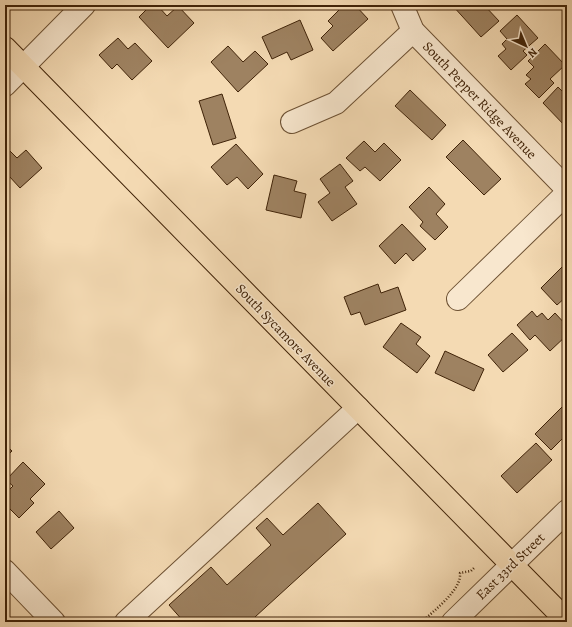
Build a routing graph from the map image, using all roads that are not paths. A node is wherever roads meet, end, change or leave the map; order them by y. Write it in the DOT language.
graph roads {
  1 [pos="84,5"];
  2 [pos="402,5"];
  3 [pos="413,31"];
  4 [pos="5,48"];
  5 [pos="23,67"];
  6 [pos="5,85"];
  7 [pos="292,122"];
  8 [pos="567,189"];
  9 [pos="567,193"];
  10 [pos="458,299"];
  11 [pos="358,408"];
  12 [pos="567,511"];
  13 [pos="512,565"];
  14 [pos="5,571"];
  15 [pos="54,622"];
  16 [pos="126,622"];
  17 [pos="453,622"];
  18 [pos="567,622"];
  1 -- 5 [label="street"];
  2 -- 3 [label="street, South Pepper Ridge Avenue"];
  3 -- 7 [label="street"];
  3 -- 8 [label="street, South Pepper Ridge Avenue"];
  4 -- 5 [label="main road, South Sycamore Avenue"];
  5 -- 6 [label="street"];
  5 -- 11 [label="main road, South Sycamore Avenue"];
  9 -- 10 [label="street"];
  11 -- 13 [label="main road, South Sycamore Avenue"];
  11 -- 16 [label="street"];
  12 -- 13 [label="street, East 33rd Street"];
  13 -- 17 [label="street, East 33rd Street"];
  13 -- 18 [label="main road, South Sycamore Avenue"];
  14 -- 15 [label="street"];
}
